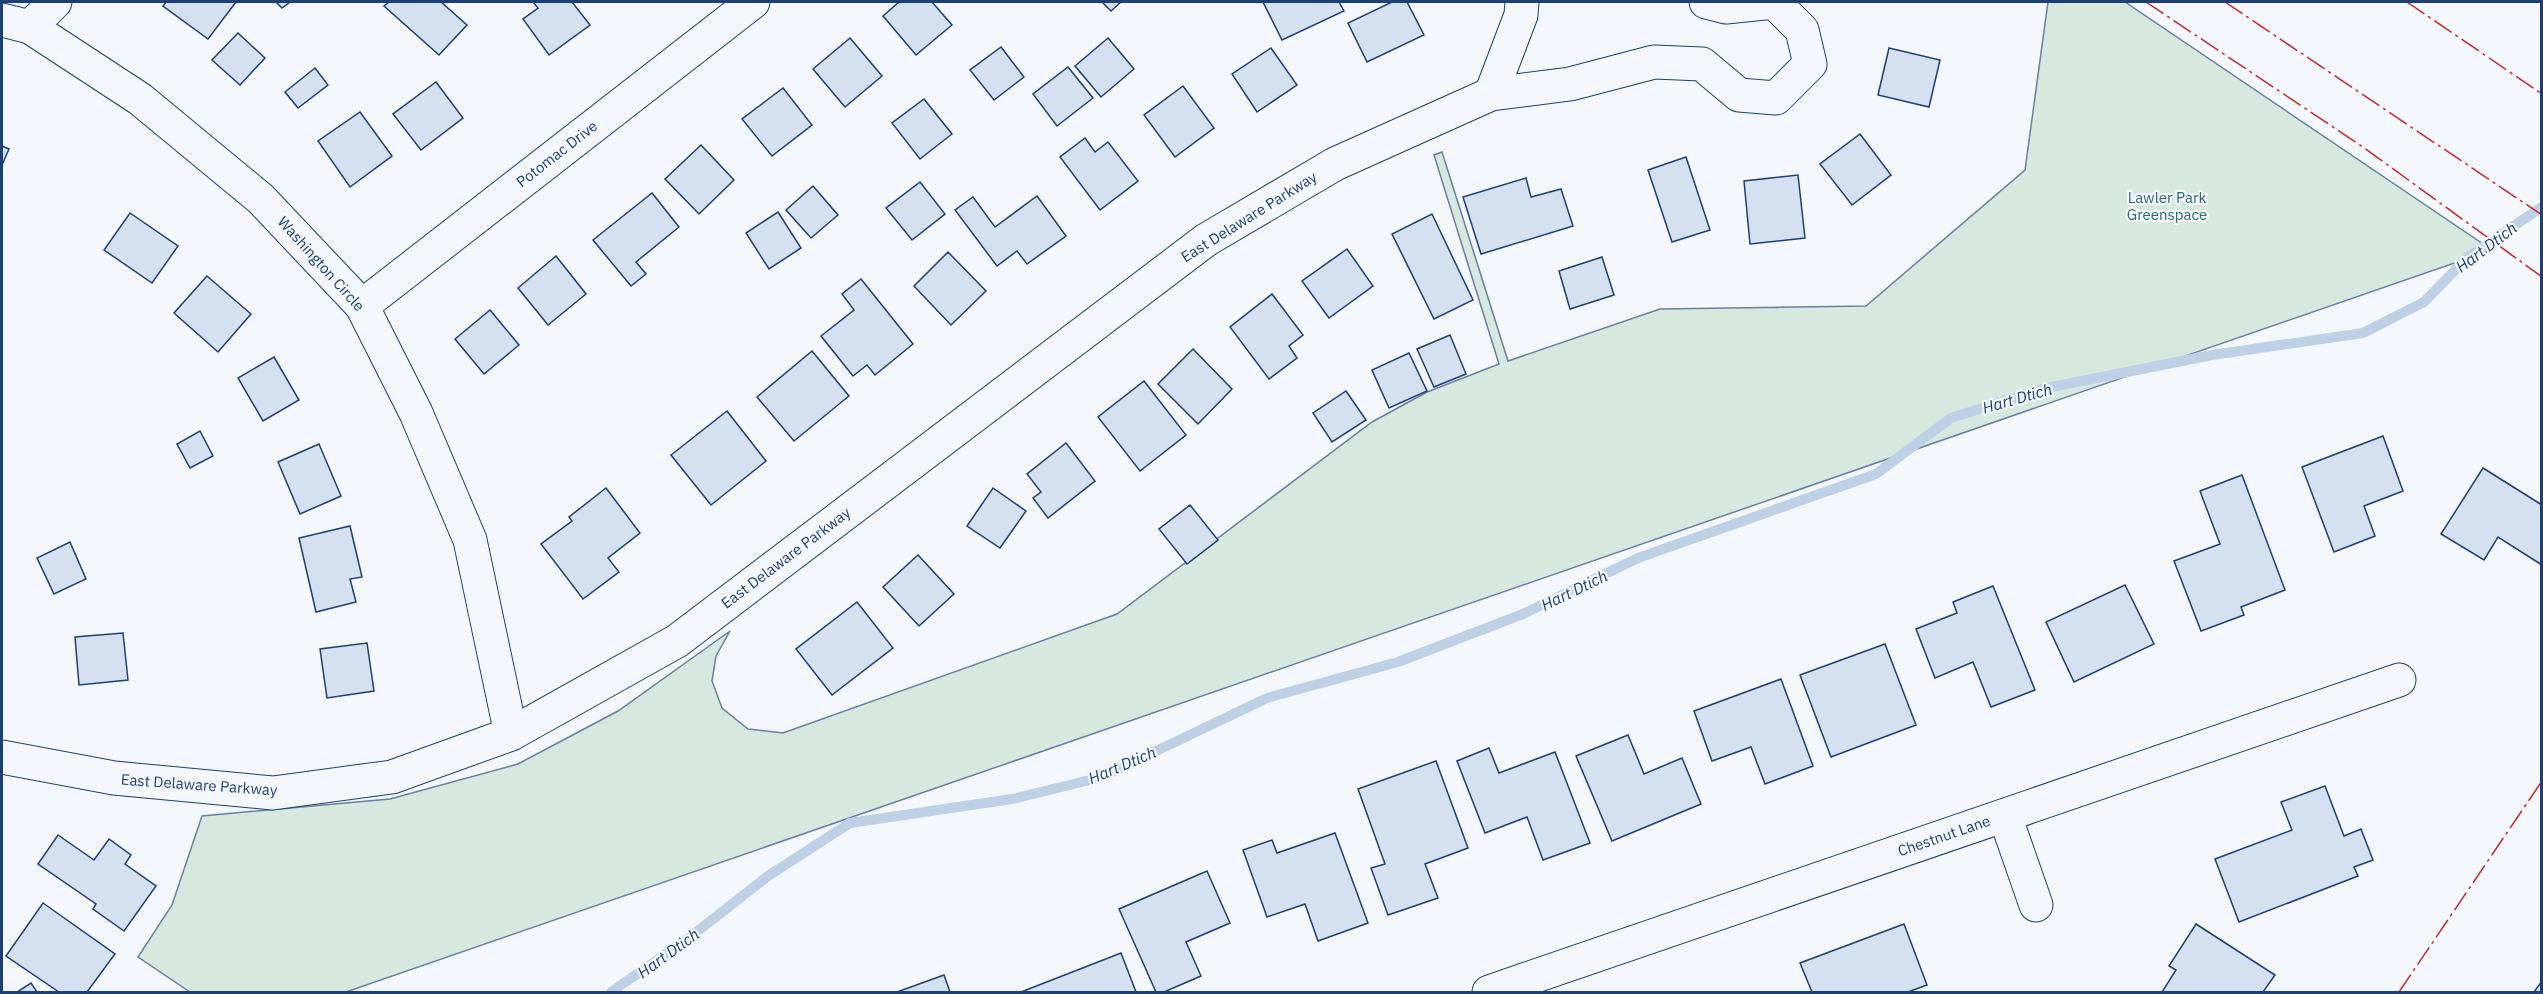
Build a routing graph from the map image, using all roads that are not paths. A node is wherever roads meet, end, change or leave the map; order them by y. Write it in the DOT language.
graph roads {
  1 [pos="55,2"];
  2 [pos="753,2"];
  3 [pos="1522,2"];
  4 [pos="1706,2"];
  5 [pos="1774,2"];
  6 [pos="16,24"];
  7 [pos="1491,94"];
  8 [pos="362,306"];
  9 [pos="2399,680"];
  10 [pos="511,734"];
  11 [pos="2,758"];
  12 [pos="2005,816"];
  13 [pos="2036,905"];
  14 [pos="1489,993"];
  1 -- 6 [label="street"];
  2 -- 8 [label="street, Potomac Drive"];
  3 -- 7 [label="street"];
  4 -- 5 [label="street"];
  5 -- 7 [label="street, East Delaware Parkway"];
  6 -- 8 [label="street, Washington Circle"];
  7 -- 10 [label="street, East Delaware Parkway"];
  8 -- 10 [label="street, Washington Circle"];
  9 -- 12 [label="street, Chestnut Lane"];
  10 -- 11 [label="street, East Delaware Parkway"];
  12 -- 13 [label="street"];
  12 -- 14 [label="street, Chestnut Lane"];
}
